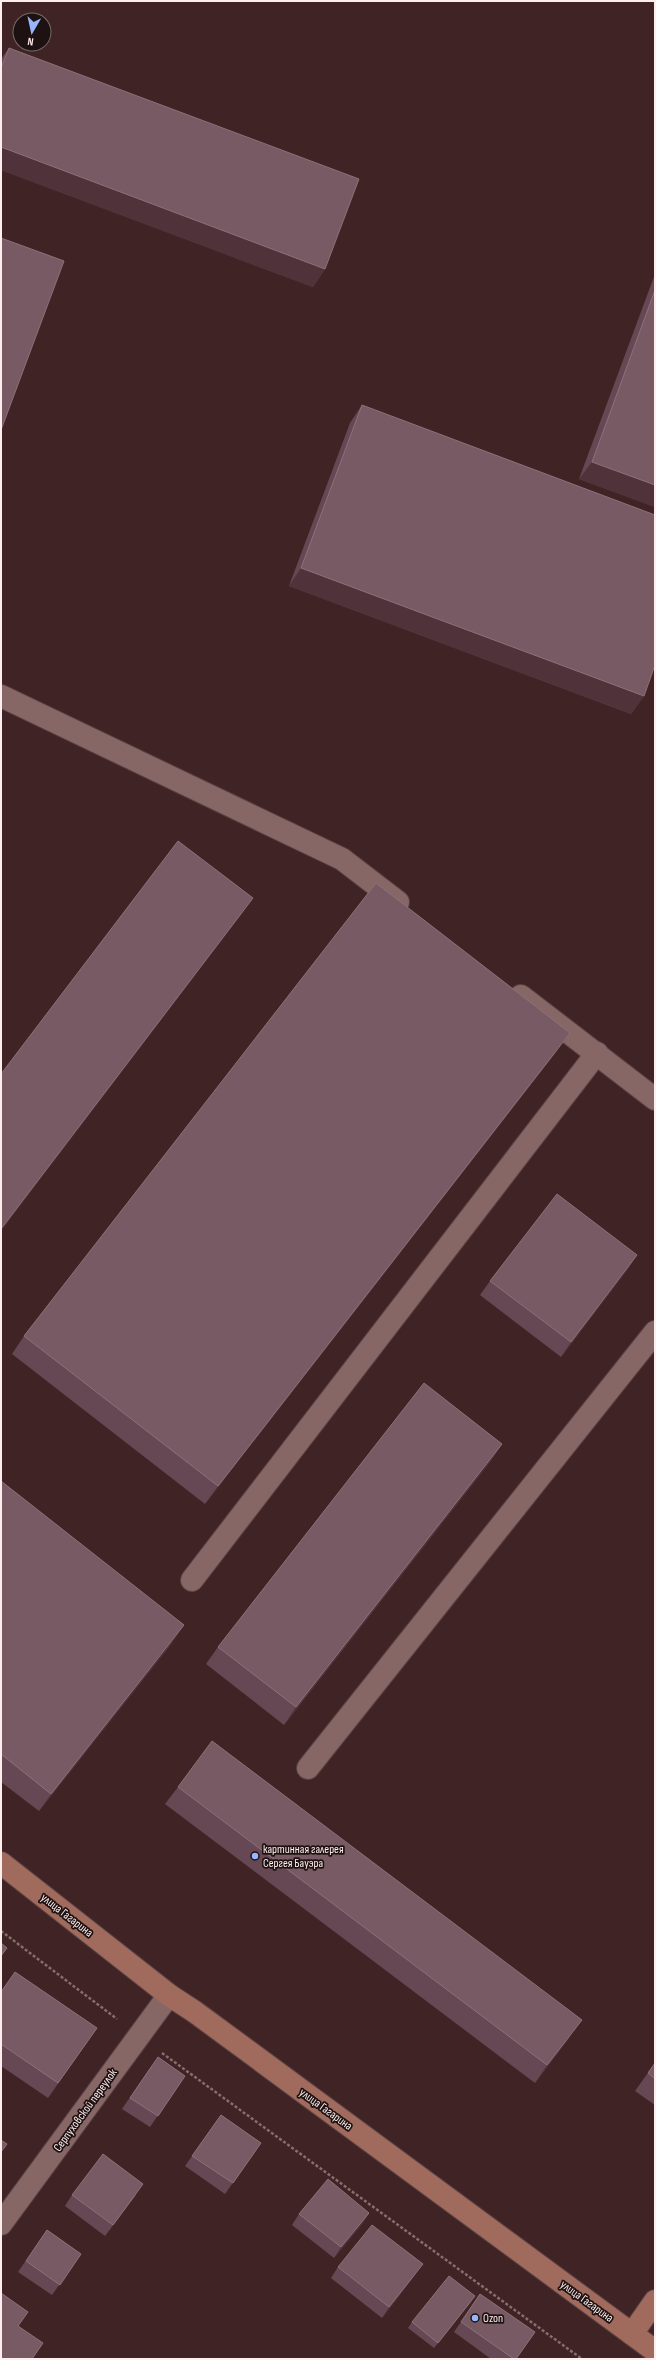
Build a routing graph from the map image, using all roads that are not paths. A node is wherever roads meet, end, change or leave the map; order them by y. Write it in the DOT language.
graph roads {
  1 [pos="1,696"];
  2 [pos="416,916"];
  3 [pos="503,982"];
  4 [pos="597,1053"];
  5 [pos="655,1099"];
  6 [pos="655,1332"];
  7 [pos="192,1580"];
  8 [pos="308,1768"];
  9 [pos="1,1863"];
  10 [pos="169,1996"];
  11 [pos="1,2224"];
  12 [pos="655,2301"];
  13 [pos="632,2334"];
  14 [pos="655,2351"];
  1 -- 2 [label="street"];
  3 -- 4 [label="street"];
  4 -- 5 [label="street"];
  4 -- 7 [label="street"];
  6 -- 8 [label="street"];
  9 -- 10 [label="main road, улица Гагарина"];
  10 -- 11 [label="street, Серпуховской переулок"];
  10 -- 13 [label="main road, улица Гагарина"];
  12 -- 13 [label="main road"];
  13 -- 14 [label="main road, улица Гагарина"];
}
